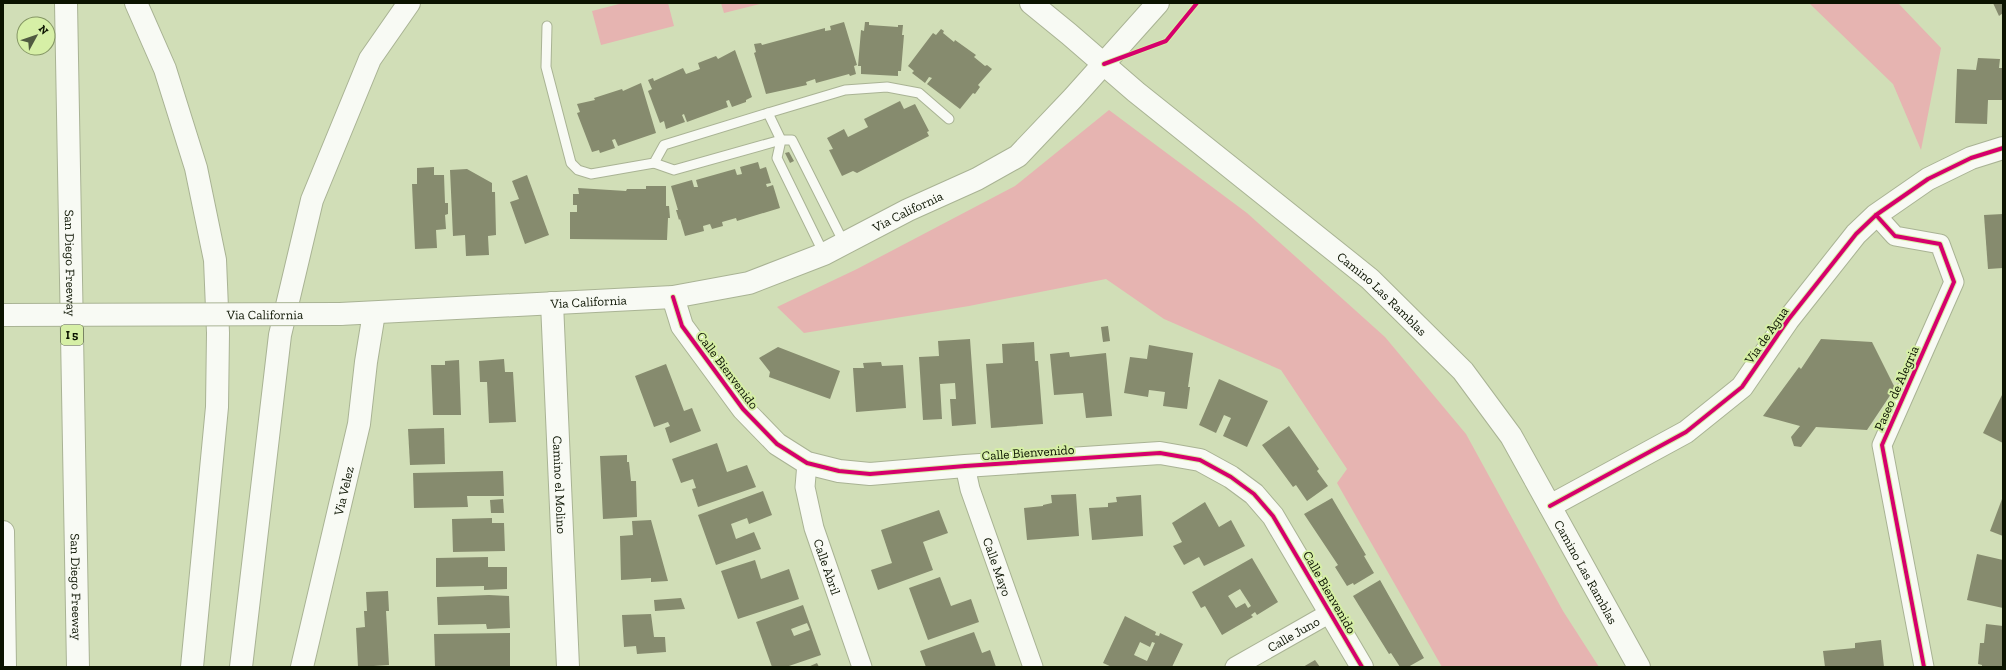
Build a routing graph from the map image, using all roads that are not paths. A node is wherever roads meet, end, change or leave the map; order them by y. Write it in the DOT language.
graph roads {
  1 [pos="66,3"];
  2 [pos="136,3"];
  3 [pos="409,3"];
  4 [pos="1031,3"];
  5 [pos="1158,3"];
  6 [pos="547,26"];
  7 [pos="1104,64"];
  8 [pos="768,112"];
  9 [pos="949,119"];
  10 [pos="781,140"];
  11 [pos="2003,148"];
  12 [pos="654,162"];
  13 [pos="1876,215"];
  14 [pos="844,243"];
  15 [pos="824,254"];
  16 [pos="673,297"];
  17 [pos="552,303"];
  18 [pos="374,313"];
  19 [pos="3,315"];
  20 [pos="807,463"];
  21 [pos="965,466"];
  22 [pos="1550,506"];
  23 [pos="3,532"];
  24 [pos="1330,612"];
  25 [pos="6,667"];
  26 [pos="78,667"];
  27 [pos="192,667"];
  28 [pos="241,667"];
  29 [pos="302,667"];
  30 [pos="568,667"];
  31 [pos="862,667"];
  32 [pos="1033,667"];
  33 [pos="1234,667"];
  34 [pos="1362,667"];
  35 [pos="1638,667"];
  36 [pos="1924,667"];
  1 -- 26 [label="main road, San Diego Freeway / I 5"];
  2 -- 27 [label="main road"];
  3 -- 28 [label="main road"];
  4 -- 7 [label="main road, Camino Las Ramblas"];
  5 -- 7 [label="main road, Via California"];
  6 -- 12 [label="lane"];
  7 -- 14 [label="main road, Via California"];
  7 -- 22 [label="main road, Camino Las Ramblas"];
  8 -- 9 [label="lane"];
  8 -- 10 [label="lane"];
  8 -- 12 [label="lane"];
  10 -- 12 [label="lane"];
  10 -- 14 [label="lane"];
  10 -- 15 [label="lane"];
  11 -- 13 [label="main road, Via de Agua"];
  13 -- 22 [label="main road, Via de Agua"];
  13 -- 36 [label="street, Paseo de Alegria"];
  14 -- 15 [label="main road, Via California"];
  15 -- 16 [label="main road, Via California"];
  16 -- 17 [label="main road, Via California"];
  16 -- 20 [label="main road, Calle Bienvenido"];
  17 -- 18 [label="main road, Via California"];
  17 -- 30 [label="main road, Camino el Molino"];
  18 -- 19 [label="main road, Via California, bridge"];
  18 -- 29 [label="main road, Via Velez"];
  20 -- 21 [label="main road, Calle Bienvenido"];
  20 -- 31 [label="street, Calle Abril"];
  21 -- 24 [label="main road, Calle Bienvenido"];
  21 -- 32 [label="street, Calle Mayo"];
  22 -- 35 [label="main road, Camino Las Ramblas"];
  23 -- 25 [label="main road"];
  24 -- 33 [label="street, Calle Juno"];
  24 -- 34 [label="main road, Calle Bienvenido"];
}
